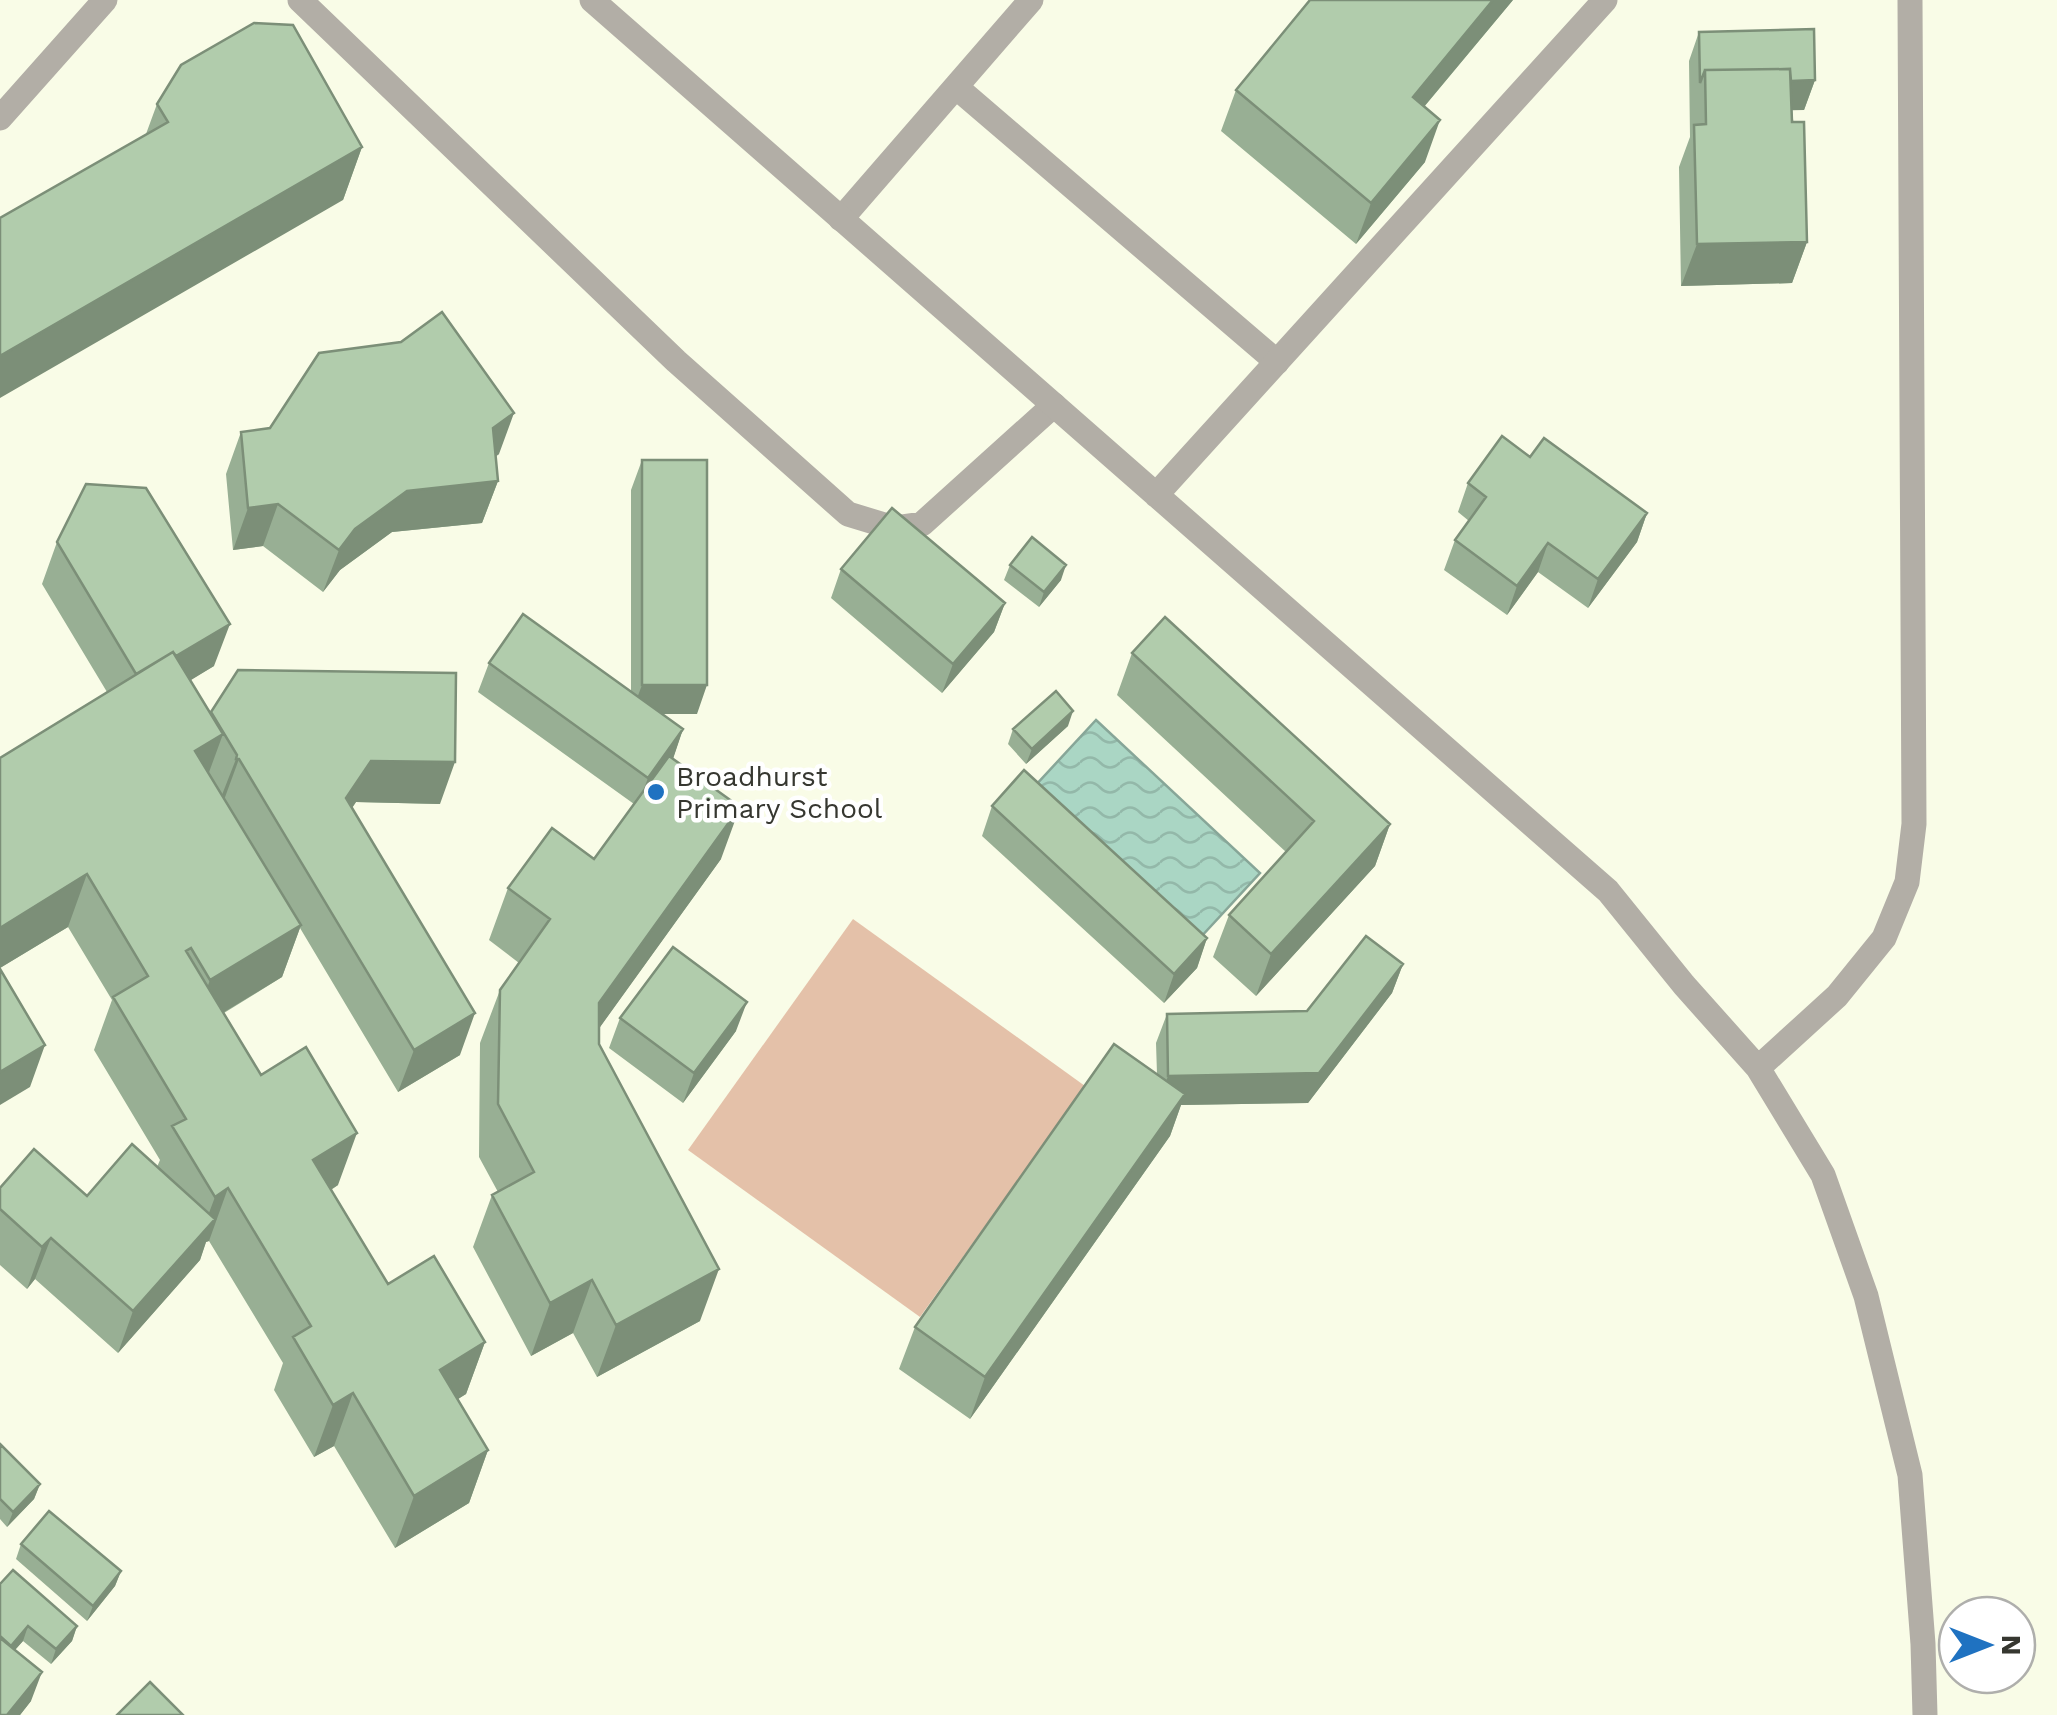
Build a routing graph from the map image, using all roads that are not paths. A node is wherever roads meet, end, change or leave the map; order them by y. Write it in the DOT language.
graph roads {
  1 [pos="105,0"];
  2 [pos="300,0"];
  3 [pos="592,0"];
  4 [pos="1031,0"];
  5 [pos="1604,0"];
  6 [pos="1910,0"];
  7 [pos="956,87"];
  8 [pos="0,118"];
  9 [pos="841,219"];
  10 [pos="1277,362"];
  11 [pos="1054,405"];
  12 [pos="1156,496"];
  13 [pos="1758,1068"];
  14 [pos="1925,1715"];
  1 -- 8 [label="street"];
  2 -- 11 [label="street"];
  3 -- 9 [label="street"];
  4 -- 7 [label="street"];
  5 -- 10 [label="street"];
  6 -- 13 [label="street"];
  7 -- 9 [label="street"];
  7 -- 10 [label="street"];
  9 -- 11 [label="street"];
  10 -- 12 [label="street"];
  11 -- 12 [label="street"];
  12 -- 13 [label="street"];
  13 -- 14 [label="street"];
}
